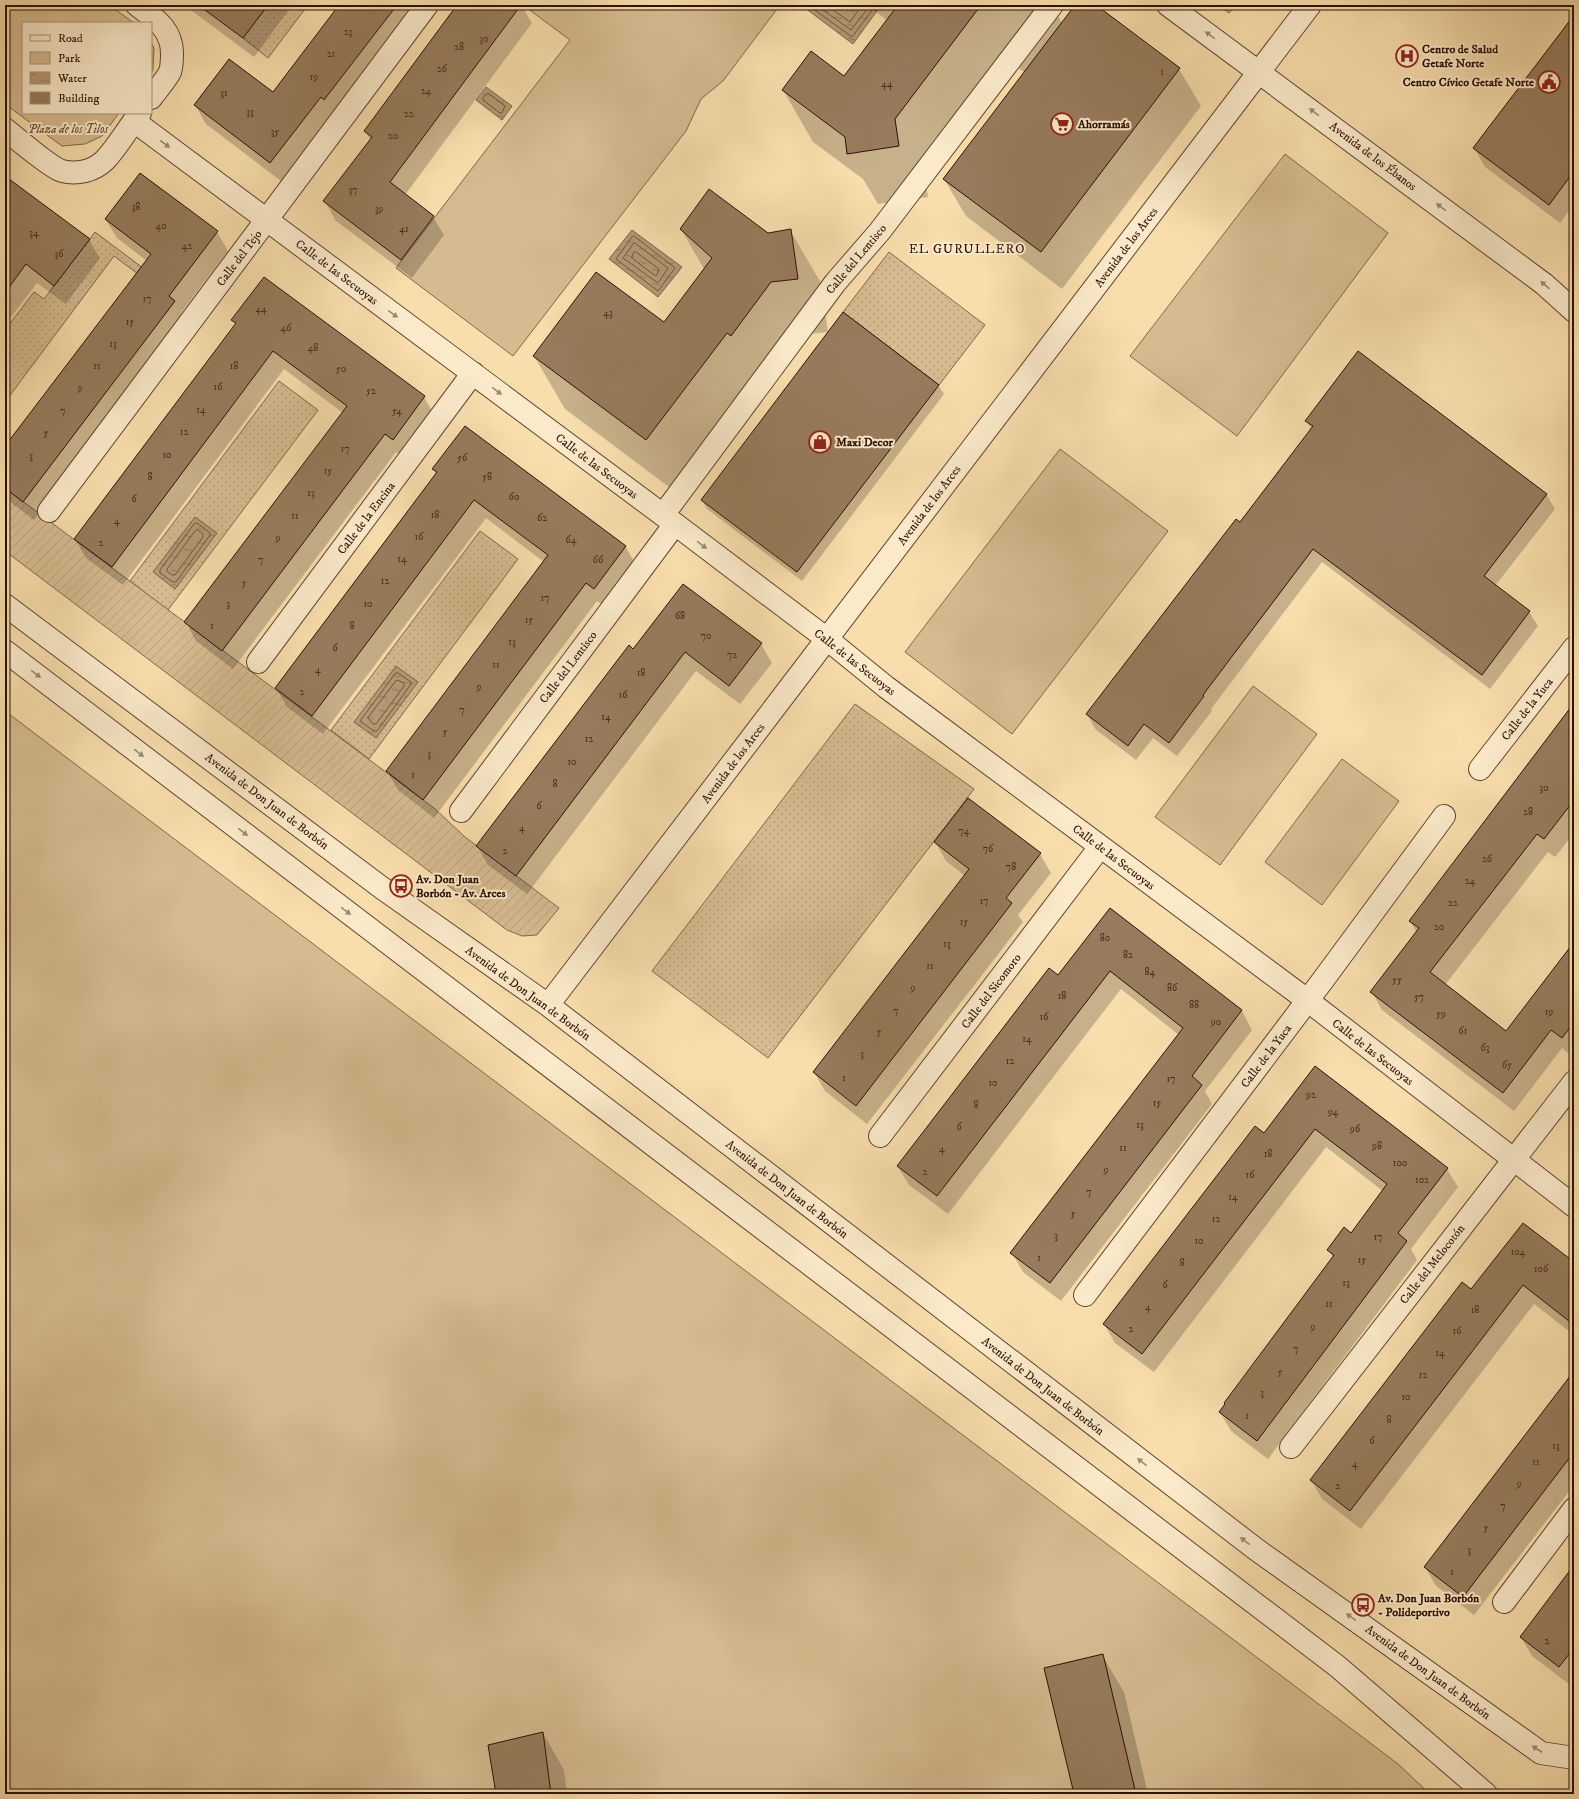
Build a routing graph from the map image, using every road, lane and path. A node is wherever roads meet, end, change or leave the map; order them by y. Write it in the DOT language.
graph roads {
  1 [pos="137,5"];
  2 [pos="428,5"];
  3 [pos="1052,5"];
  4 [pos="1168,5"];
  5 [pos="1310,5"];
  6 [pos="1259,71"];
  7 [pos="152,97"];
  8 [pos="137,117"];
  9 [pos="6,132"];
  10 [pos="268,220"];
  11 [pos="1574,311"];
  12 [pos="473,373"];
  13 [pos="49,511"];
  14 [pos="669,520"];
  15 [pos="5,605"];
  16 [pos="827,639"];
  17 [pos="1574,648"];
  18 [pos="5,651"];
  19 [pos="258,662"];
  20 [pos="1480,769"];
  21 [pos="461,810"];
  22 [pos="1444,816"];
  23 [pos="1100,846"];
  24 [pos="1307,1000"];
  25 [pos="548,1006"];
  26 [pos="1574,1082"];
  27 [pos="880,1136"];
  28 [pos="1513,1160"];
  29 [pos="1574,1206"];
  30 [pos="1085,1295"];
  31 [pos="1291,1447"];
  32 [pos="1574,1509"];
  33 [pos="1504,1602"];
  34 [pos="1574,1758"];
  35 [pos="1486,1794"];
  1 -- 7 [label="street"];
  2 -- 10 [label="street, Calle del Tejo"];
  3 -- 14 [label="street, Calle del Lentisco"];
  6 -- 4 [label="street, Avenida de los Ébanos, one-way"];
  5 -- 6 [label="street, Avenida de los Arces"];
  11 -- 6 [label="street, Avenida de los Ébanos, one-way"];
  6 -- 16 [label="street, Avenida de los Arces"];
  8 -- 9 [label="street"];
  8 -- 10 [label="street, Calle de las Secuoyas, one-way"];
  10 -- 12 [label="street, Calle de las Secuoyas, one-way"];
  10 -- 13 [label="street, Calle del Tejo"];
  12 -- 14 [label="street, Calle de las Secuoyas, one-way"];
  12 -- 19 [label="street, Calle de la Encina"];
  14 -- 16 [label="street, Calle de las Secuoyas, one-way"];
  14 -- 21 [label="street, Calle del Lentisco"];
  15 -- 25 [label="street, Avenida de Don Juan de Borbón"];
  16 -- 23 [label="street, Calle de las Secuoyas"];
  16 -- 25 [label="street, Avenida de los Arces"];
  17 -- 20 [label="street, Calle de la Yuca"];
  18 -- 35 [label="street, one-way"];
  22 -- 24 [label="street, Calle de la Yuca"];
  23 -- 24 [label="street, Calle de las Secuoyas"];
  23 -- 27 [label="street, Calle del Sicomoro"];
  24 -- 28 [label="street, Calle de las Secuoyas"];
  24 -- 30 [label="street, Calle de la Yuca"];
  34 -- 25 [label="street, Avenida de Don Juan de Borbón, one-way"];
  26 -- 28 [label="street, Calle del Melocotón"];
  28 -- 29 [label="street, Calle de las Secuoyas"];
  28 -- 31 [label="street, Calle del Melocotón"];
  32 -- 33 [label="street"];
}
